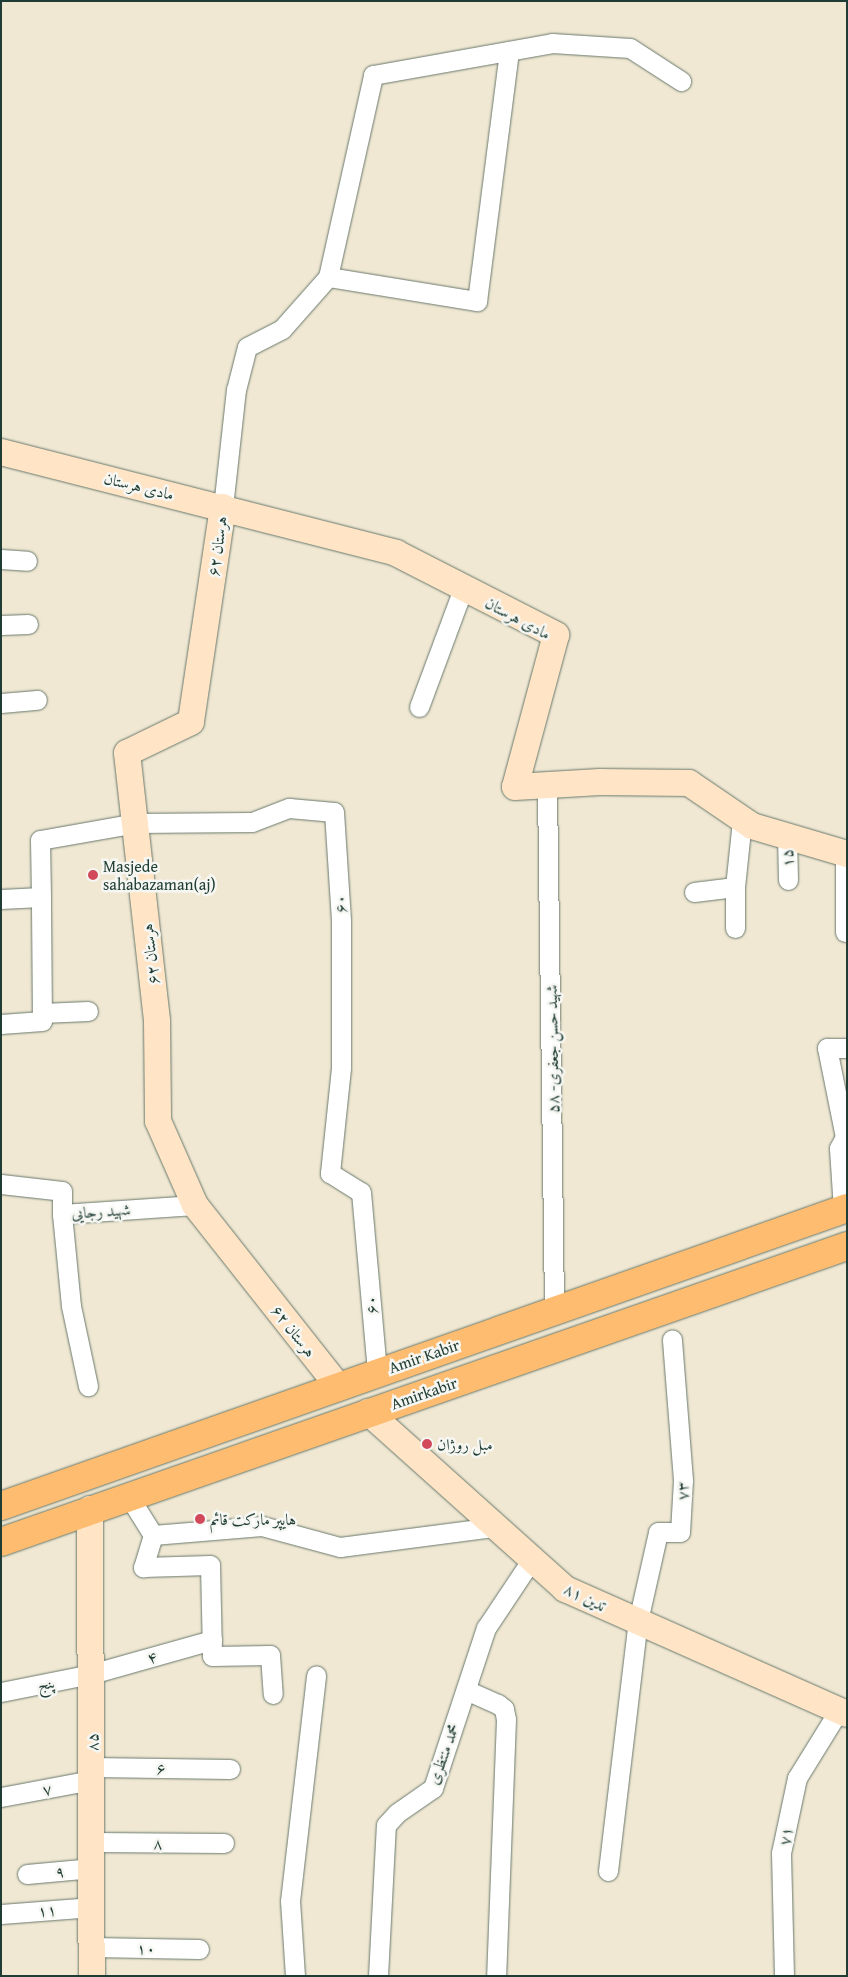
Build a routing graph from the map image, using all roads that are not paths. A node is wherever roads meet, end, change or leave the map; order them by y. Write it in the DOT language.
graph roads {
  1 [pos="509,51"];
  2 [pos="681,81"];
  3 [pos="328,277"];
  4 [pos="1,452"];
  5 [pos="223,507"];
  6 [pos="1,559"];
  7 [pos="27,561"];
  8 [pos="463,589"];
  9 [pos="28,624"];
  10 [pos="1,625"];
  11 [pos="37,700"];
  12 [pos="1,703"];
  13 [pos="419,707"];
  14 [pos="547,787"];
  15 [pos="742,820"];
  16 [pos="136,823"];
  17 [pos="787,836"];
  18 [pos="846,854"];
  19 [pos="788,880"];
  20 [pos="735,887"];
  21 [pos="694,892"];
  22 [pos="41,897"];
  23 [pos="1,899"];
  24 [pos="736,928"];
  25 [pos="845,932"];
  26 [pos="88,1011"];
  27 [pos="42,1013"];
  28 [pos="1,1024"];
  29 [pos="847,1048"];
  30 [pos="1,1184"];
  31 [pos="195,1205"];
  32 [pos="845,1209"];
  33 [pos="62,1214"];
  34 [pos="847,1246"];
  35 [pos="554,1310"];
  36 [pos="672,1339"];
  37 [pos="377,1372"];
  38 [pos="88,1386"];
  39 [pos="338,1386"];
  40 [pos="368,1412"];
  41 [pos="128,1496"];
  42 [pos="1,1506"];
  43 [pos="90,1509"];
  44 [pos="495,1527"];
  45 [pos="153,1535"];
  46 [pos="1,1542"];
  47 [pos="532,1559"];
  48 [pos="638,1621"];
  49 [pos="212,1640"];
  50 [pos="91,1674"];
  51 [pos="316,1675"];
  52 [pos="466,1690"];
  53 [pos="1,1692"];
  54 [pos="273,1694"];
  55 [pos="843,1712"];
  56 [pos="230,1769"];
  57 [pos="92,1774"];
  58 [pos="1,1797"];
  59 [pos="92,1842"];
  60 [pos="224,1843"];
  61 [pos="93,1868"];
  62 [pos="608,1871"];
  63 [pos="27,1874"];
  64 [pos="93,1907"];
  65 [pos="1,1914"];
  66 [pos="92,1948"];
  67 [pos="199,1949"];
  68 [pos="92,1976"];
  69 [pos="295,1976"];
  70 [pos="378,1976"];
  71 [pos="496,1976"];
  72 [pos="784,1976"];
  1 -- 2 [label="street"];
  1 -- 3 [label="street"];
  1 -- 3 [label="street"];
  3 -- 5 [label="street"];
  4 -- 5 [label="street, مادی هرستان"];
  5 -- 8 [label="street, مادی هرستان"];
  5 -- 16 [label="street, هرستان ۶۲"];
  6 -- 7 [label="street"];
  8 -- 13 [label="street"];
  8 -- 14 [label="street, مادی هرستان"];
  9 -- 10 [label="street"];
  11 -- 12 [label="street"];
  14 -- 15 [label="street, مادی هرستان"];
  14 -- 35 [label="street, شهید حسن جعفری- ۵۸"];
  15 -- 17 [label="street, مادی هرستان"];
  15 -- 20 [label="street"];
  16 -- 22 [label="street, ۶۰"];
  16 -- 31 [label="street, هرستان ۶۲"];
  16 -- 37 [label="street, ۶۰"];
  17 -- 18 [label="street, مادی هرستان"];
  17 -- 19 [label="street, ۱۵"];
  18 -- 25 [label="street"];
  20 -- 21 [label="street"];
  20 -- 24 [label="street"];
  22 -- 23 [label="street"];
  22 -- 27 [label="street"];
  26 -- 27 [label="street"];
  27 -- 28 [label="street"];
  29 -- 32 [label="street"];
  30 -- 33 [label="street, شهید رجایی"];
  31 -- 33 [label="street, شهید رجایی"];
  31 -- 39 [label="street, هرستان ۶۲"];
  32 -- 35 [label="main road, Amir Kabir"];
  33 -- 38 [label="street"];
  34 -- 40 [label="main road, Amirkabir"];
  35 -- 37 [label="main road, Amir Kabir"];
  36 -- 48 [label="street, ۷۳"];
  37 -- 39 [label="main road, Amir Kabir"];
  39 -- 42 [label="main road, Amir Kabir"];
  40 -- 41 [label="main road, Amirkabir"];
  40 -- 44 [label="street, تدین ۸۱"];
  41 -- 43 [label="main road, Amirkabir"];
  41 -- 45 [label="street"];
  43 -- 46 [label="main road, Amirkabir"];
  43 -- 50 [label="street, ۸۵"];
  44 -- 45 [label="street"];
  44 -- 47 [label="street, تدین ۸۱"];
  45 -- 49 [label="street"];
  47 -- 48 [label="street, تدین ۸۱"];
  47 -- 52 [label="street, محمد منتظری"];
  48 -- 55 [label="street, تدین ۸۱"];
  48 -- 62 [label="street"];
  49 -- 50 [label="street, ۴"];
  49 -- 54 [label="street"];
  50 -- 53 [label="street, پنج"];
  50 -- 57 [label="street, ۸۵"];
  51 -- 69 [label="street"];
  52 -- 70 [label="street, محمد منتظری"];
  52 -- 71 [label="street"];
  55 -- 72 [label="street, ۷۱"];
  56 -- 57 [label="street, ۶"];
  57 -- 58 [label="street, ۷"];
  57 -- 59 [label="street, ۸۵"];
  59 -- 60 [label="street, ۸"];
  59 -- 61 [label="street, ۸۵"];
  61 -- 63 [label="street, ۹"];
  61 -- 64 [label="street, ۸۵"];
  64 -- 65 [label="street, ۱۱"];
  64 -- 66 [label="street, ۸۵"];
  66 -- 67 [label="street, ۱۰"];
  66 -- 68 [label="street, ۸۵"];
}
